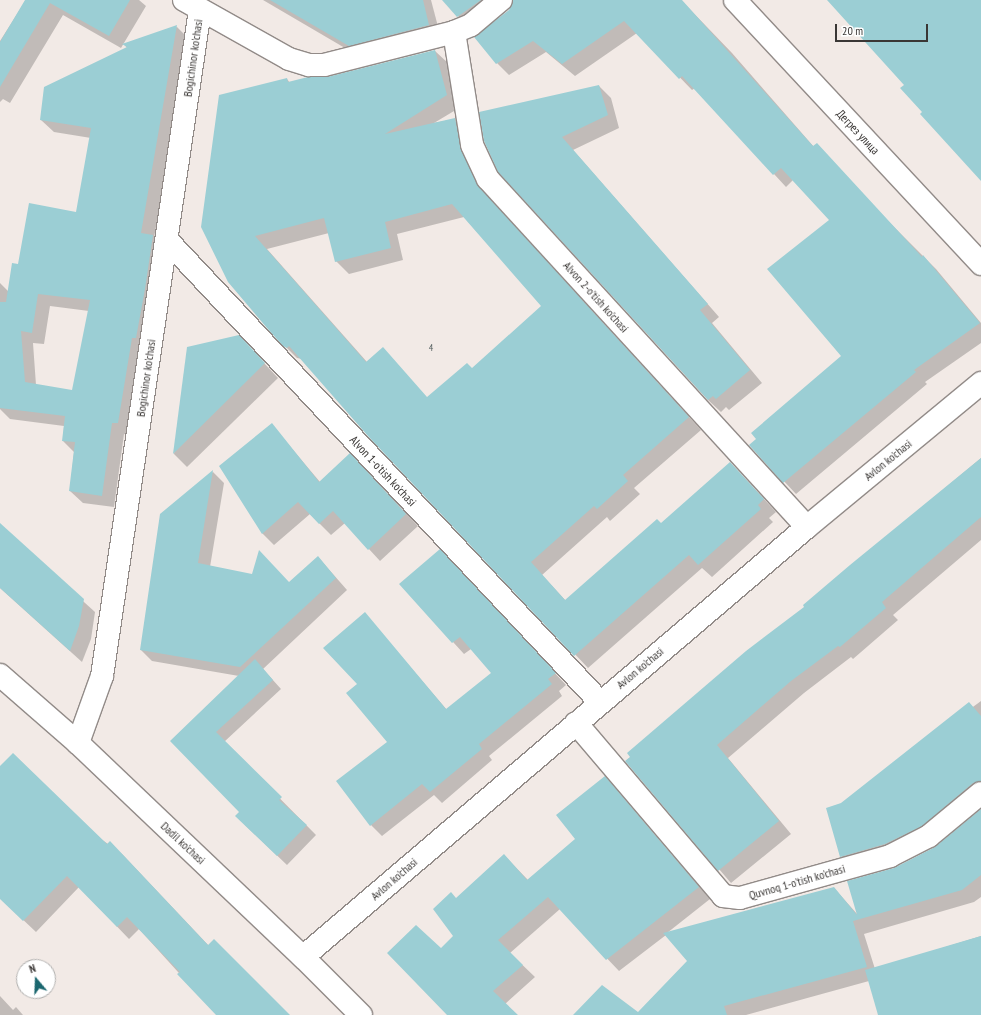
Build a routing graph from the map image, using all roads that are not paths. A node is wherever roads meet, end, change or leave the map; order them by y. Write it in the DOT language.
graph roads {
  1 [pos="501,0"];
  2 [pos="735,0"];
  3 [pos="192,5"];
  4 [pos="454,32"];
  5 [pos="167,240"];
  6 [pos="981,264"];
  7 [pos="981,383"];
  8 [pos="807,527"];
  9 [pos="4,688"];
  10 [pos="600,702"];
  11 [pos="576,723"];
  12 [pos="78,743"];
  13 [pos="981,793"];
  14 [pos="303,957"];
  15 [pos="361,1015"];
  1 -- 4 [label="street, Bogichinor ko'chasi"];
  2 -- 6 [label="street, Дегрез улица"];
  3 -- 4 [label="street, Bogichinor ko'chasi"];
  3 -- 5 [label="street, Bogichinor ko'chasi"];
  4 -- 8 [label="street, Alvon 2-o'tish ko'chasi"];
  5 -- 10 [label="street, Alvon 1-o'tish ko'chasi"];
  5 -- 12 [label="street, Bogichinor ko'chasi"];
  7 -- 8 [label="street, Avlon ko'chasi"];
  8 -- 10 [label="street, Avlon ko'chasi"];
  9 -- 12 [label="street, Dadil ko'chasi"];
  10 -- 11 [label="street, Avlon ko'chasi"];
  11 -- 13 [label="street, Quvnoq 1-o'tish ko'chasi"];
  11 -- 14 [label="street, Avlon ko'chasi"];
  12 -- 14 [label="street, Dadil ko'chasi"];
  14 -- 15 [label="street, Dadil ko'chasi"];
}
